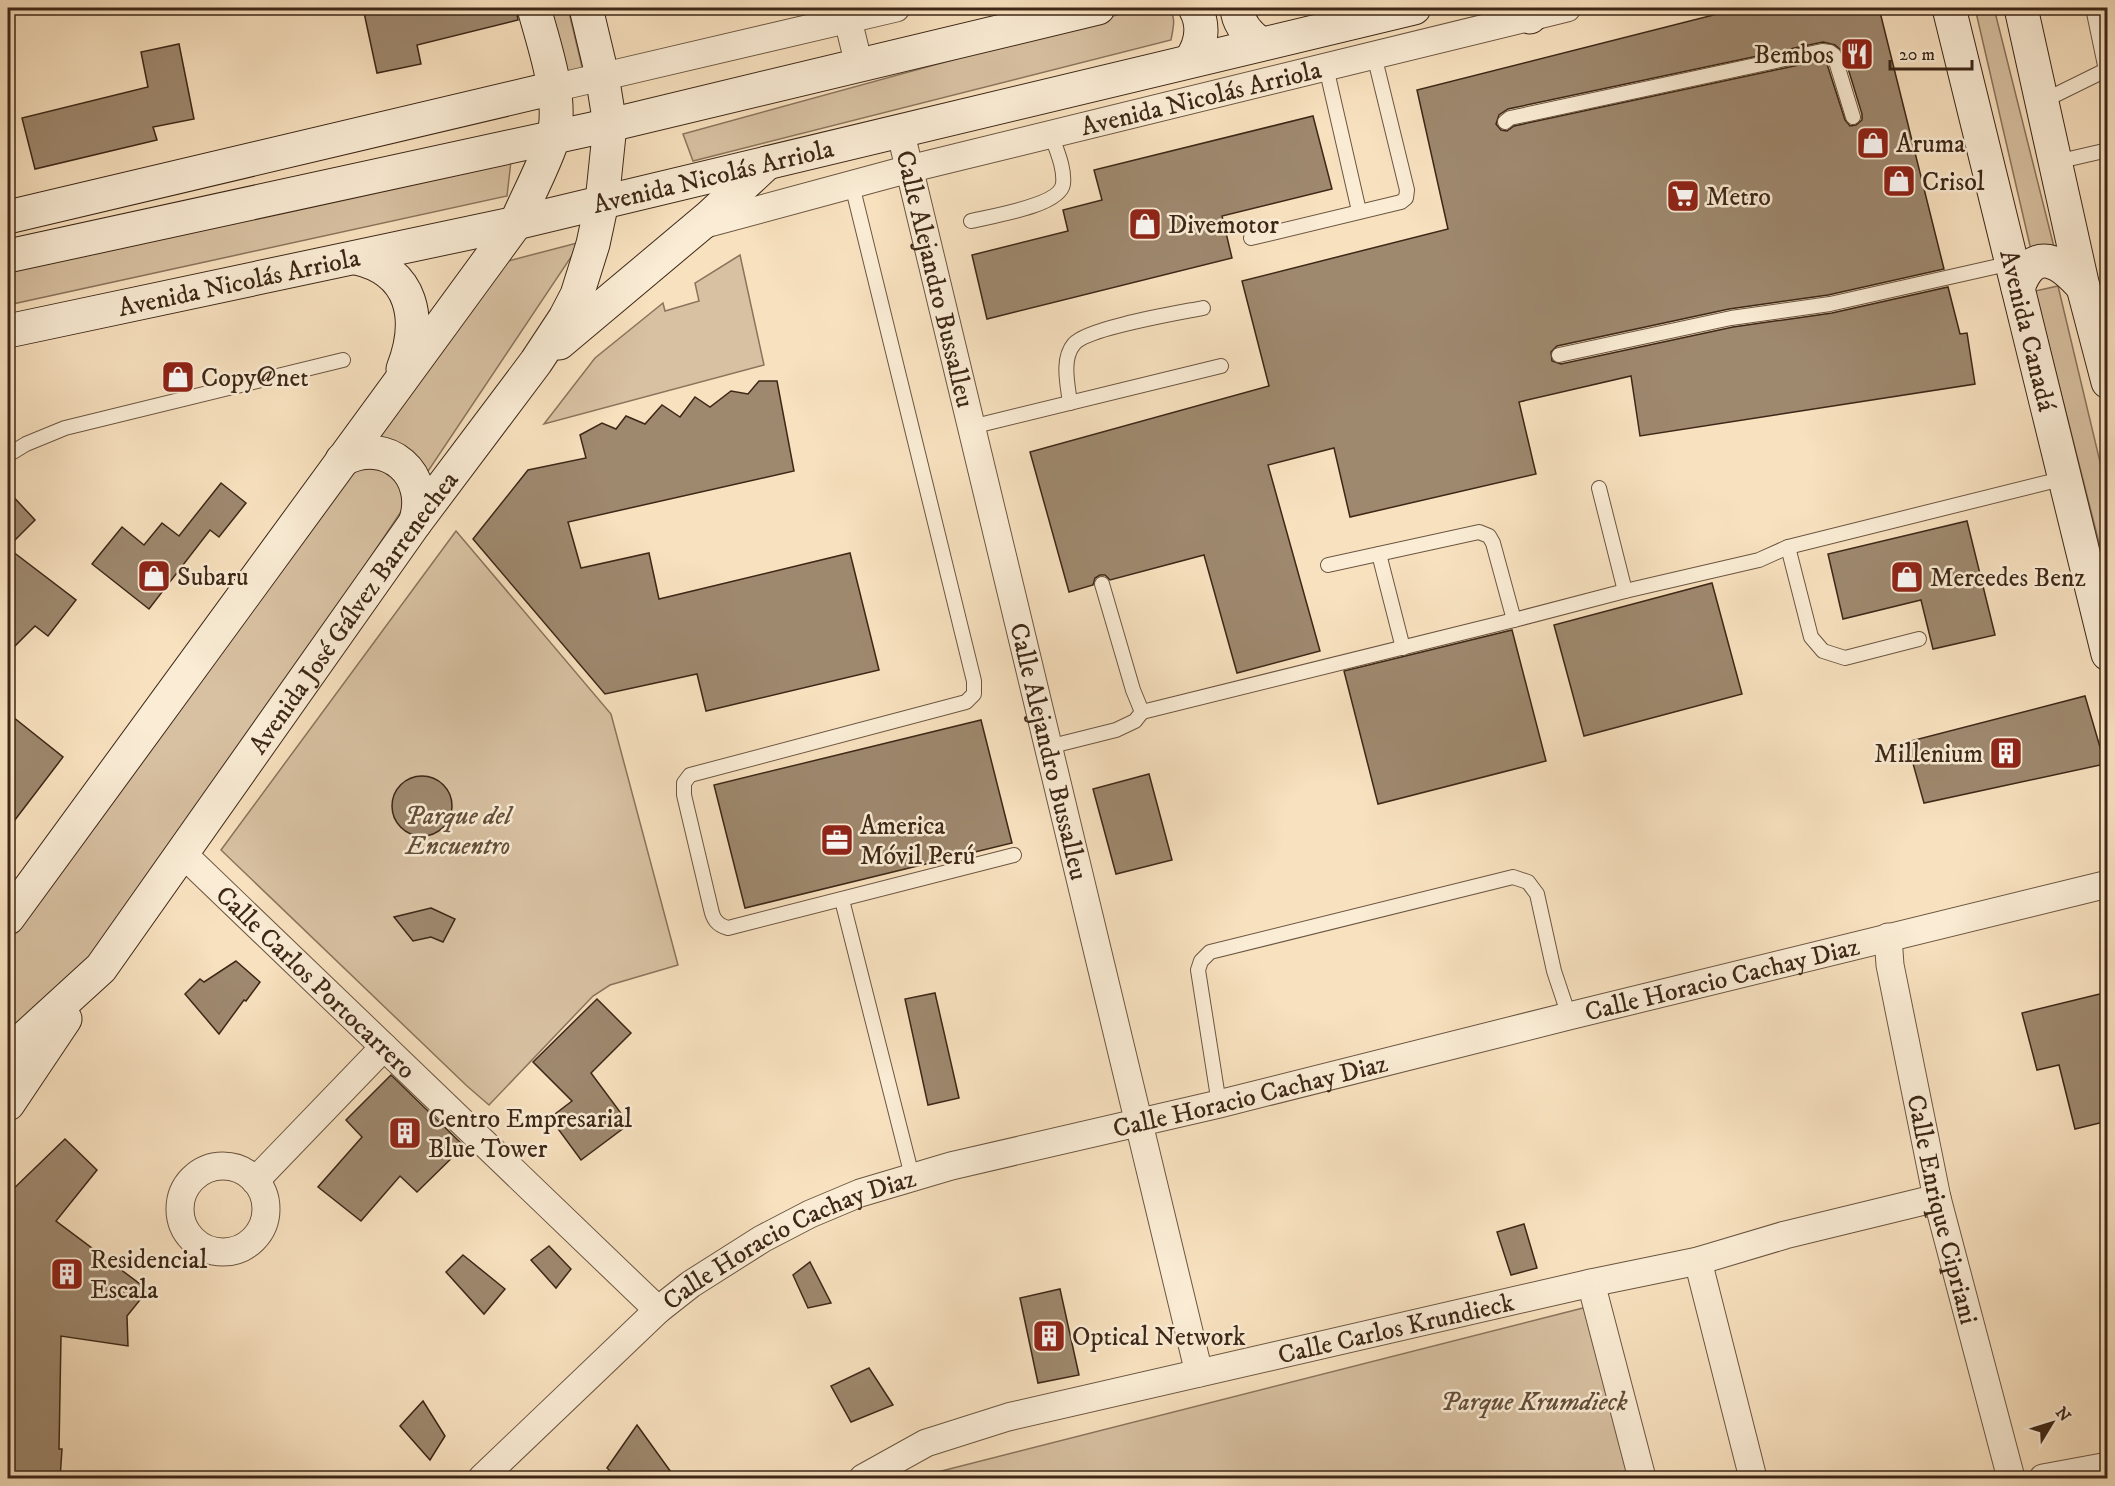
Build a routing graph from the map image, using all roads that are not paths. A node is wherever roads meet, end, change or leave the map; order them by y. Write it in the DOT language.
graph roads {
  1 [pos="534,8"];
  2 [pos="586,8"];
  3 [pos="896,8"];
  4 [pos="1098,8"];
  5 [pos="1195,8"];
  6 [pos="1237,8"];
  7 [pos="1414,8"];
  8 [pos="1567,8"];
  9 [pos="1949,8"];
  10 [pos="2020,8"];
  11 [pos="2093,8"];
  12 [pos="1529,12"];
  13 [pos="846,13"];
  14 [pos="1261,44"];
  15 [pos="1374,55"];
  16 [pos="1190,61"];
  17 [pos="859,65"];
  18 [pos="1326,67"];
  19 [pos="2107,70"];
  20 [pos="602,75"];
  21 [pos="554,88"];
  22 [pos="2043,101"];
  23 [pos="1853,117"];
  24 [pos="1504,122"];
  25 [pos="609,125"];
  26 [pos="900,130"];
  27 [pos="1051,134"];
  28 [pos="553,137"];
  29 [pos="2108,150"];
  30 [pos="769,162"];
  31 [pos="2056,162"];
  32 [pos="909,169"];
  33 [pos="852,185"];
  34 [pos="602,202"];
  35 [pos="1359,211"];
  36 [pos="8,216"];
  37 [pos="971,221"];
  38 [pos="516,223"];
  39 [pos="697,226"];
  40 [pos="1251,238"];
  41 [pos="12,255"];
  42 [pos="356,258"];
  43 [pos="2015,275"];
  44 [pos="2083,287"];
  45 [pos="1203,308"];
  46 [pos="8,331"];
  47 [pos="1559,355"];
  48 [pos="344,360"];
  49 [pos="537,362"];
  50 [pos="1221,366"];
  51 [pos="2105,367"];
  52 [pos="395,389"];
  53 [pos="1070,403"];
  54 [pos="971,427"];
  55 [pos="8,455"];
  56 [pos="342,460"];
  57 [pos="2065,478"];
  58 [pos="1599,488"];
  59 [pos="415,523"];
  60 [pos="1788,547"];
  61 [pos="1378,554"];
  62 [pos="1328,565"];
  63 [pos="1102,584"];
  64 [pos="1624,591"];
  65 [pos="1514,620"];
  66 [pos="1919,639"];
  67 [pos="1403,648"];
  68 [pos="2108,654"];
  69 [pos="1142,712"];
  70 [pos="1048,747"];
  71 [pos="182,853"];
  72 [pos="1014,855"];
  73 [pos="2108,884"];
  74 [pos="13,898"];
  75 [pos="842,900"];
  76 [pos="1887,937"];
  77 [pos="101,968"];
  78 [pos="1569,1016"];
  79 [pos="384,1047"];
  80 [pos="8,1053"];
  81 [pos="8,1104"];
  82 [pos="1219,1104"];
  83 [pos="1138,1123"];
  84 [pos="912,1176"];
  85 [pos="255,1181"];
  86 [pos="1937,1198"];
  87 [pos="1698,1261"];
  88 [pos="1591,1283"];
  89 [pos="658,1310"];
  90 [pos="1199,1373"];
  91 [pos="2108,1466"];
  92 [pos="498,1473"];
  93 [pos="863,1479"];
  94 [pos="1642,1479"];
  95 [pos="1753,1479"];
  96 [pos="2011,1479"];
  97 [pos="2043,1479"];
  1 -- 21 [label="main road"];
  2 -- 20 [label="main road, Avenida José Gálvez Barrenechea"];
  3 -- 13 [label="street"];
  4 -- 17 [label="main road"];
  5 -- 16 [label="main road"];
  6 -- 14 [label="main road"];
  7 -- 14 [label="main road, Avenida Nicolás Arriola"];
  8 -- 12 [label="street, Avenida Nicolás Arriola"];
  9 -- 43 [label="main road, Avenida Canadá"];
  10 -- 22 [label="main road"];
  11 -- 19 [label="lane"];
  12 -- 15 [label="street, Avenida Nicolás Arriola"];
  13 -- 17 [label="street"];
  13 -- 20 [label="street"];
  14 -- 16 [label="main road, Avenida Nicolás Arriola"];
  15 -- 18 [label="street, Avenida Nicolás Arriola"];
  15 -- 35 [label="lane"];
  16 -- 26 [label="main road, Avenida Nicolás Arriola"];
  17 -- 25 [label="main road"];
  18 -- 27 [label="street, Avenida Nicolás Arriola"];
  18 -- 35 [label="lane"];
  19 -- 22 [label="lane"];
  20 -- 21 [label="street"];
  20 -- 25 [label="main road, Avenida José Gálvez Barrenechea"];
  21 -- 28 [label="main road"];
  21 -- 36 [label="main road"];
  22 -- 31 [label="main road"];
  23 -- 24 [label="lane"];
  25 -- 28 [label="main road"];
  25 -- 34 [label="main road, Avenida José Gálvez Barrenechea"];
  26 -- 30 [label="main road, Avenida Nicolás Arriola"];
  26 -- 32 [label="street, Calle Alejandro Bussalleu"];
  27 -- 32 [label="street, Avenida Nicolás Arriola"];
  27 -- 37 [label="lane"];
  28 -- 38 [label="main road"];
  28 -- 41 [label="main road"];
  29 -- 31 [label="lane"];
  30 -- 34 [label="main road, Avenida Nicolás Arriola"];
  30 -- 39 [label="main road"];
  31 -- 44 [label="main road"];
  32 -- 33 [label="street, Avenida Nicolás Arriola"];
  32 -- 54 [label="street, Calle Alejandro Bussalleu"];
  33 -- 39 [label="street, Avenida Nicolás Arriola"];
  33 -- 75 [label="lane"];
  34 -- 38 [label="main road, Avenida Nicolás Arriola"];
  34 -- 49 [label="main road, Avenida José Gálvez Barrenechea"];
  35 -- 40 [label="lane"];
  36 -- 41 [label="street"];
  38 -- 42 [label="main road, Avenida Nicolás Arriola"];
  38 -- 52 [label="main road"];
  39 -- 49 [label="main road"];
  42 -- 46 [label="main road, Avenida Nicolás Arriola"];
  42 -- 52 [label="main road"];
  43 -- 44 [label="main road"];
  43 -- 47 [label="lane"];
  43 -- 57 [label="main road, Avenida Canadá"];
  44 -- 51 [label="main road"];
  45 -- 53 [label="lane"];
  48 -- 55 [label="lane"];
  49 -- 59 [label="main road, Avenida José Gálvez Barrenechea"];
  50 -- 53 [label="lane"];
  52 -- 56 [label="main road"];
  53 -- 54 [label="lane"];
  54 -- 70 [label="street, Calle Alejandro Bussalleu"];
  56 -- 59 [label="main road"];
  56 -- 74 [label="main road"];
  57 -- 60 [label="lane"];
  57 -- 68 [label="main road, Avenida Canadá"];
  58 -- 64 [label="lane"];
  59 -- 71 [label="main road, Avenida José Gálvez Barrenechea"];
  60 -- 64 [label="lane"];
  60 -- 66 [label="lane"];
  61 -- 62 [label="lane"];
  61 -- 65 [label="lane"];
  61 -- 67 [label="lane"];
  63 -- 69 [label="lane"];
  64 -- 65 [label="lane"];
  65 -- 67 [label="lane"];
  67 -- 69 [label="lane"];
  69 -- 70 [label="lane"];
  70 -- 83 [label="street, Calle Alejandro Bussalleu"];
  71 -- 77 [label="main road, Avenida José Gálvez Barrenechea"];
  71 -- 79 [label="street, Calle Carlos Portocarrero"];
  72 -- 75 [label="lane"];
  73 -- 76 [label="street, Calle Horacio Cachay Diaz"];
  75 -- 84 [label="lane"];
  76 -- 78 [label="street, Calle Horacio Cachay Diaz"];
  76 -- 86 [label="street, Calle Enrique Cipriani"];
  77 -- 80 [label="main road, Avenida José Gálvez Barrenechea"];
  77 -- 81 [label="main road"];
  78 -- 82 [label="street, Calle Horacio Cachay Diaz"];
  78 -- 82 [label="lane"];
  79 -- 85 [label="street"];
  79 -- 89 [label="street, Calle Carlos Portocarrero"];
  82 -- 83 [label="street, Calle Horacio Cachay Diaz"];
  83 -- 84 [label="street, Calle Horacio Cachay Diaz"];
  83 -- 90 [label="street, Calle Alejandro Bussalleu"];
  84 -- 89 [label="street, Calle Horacio Cachay Diaz"];
  86 -- 87 [label="street, Calle Carlos Krundieck"];
  86 -- 96 [label="street, Calle Enrique Cipriani"];
  87 -- 88 [label="street, Calle Carlos Krundieck"];
  87 -- 95 [label="street"];
  88 -- 90 [label="street, Calle Carlos Krundieck"];
  88 -- 94 [label="street"];
  89 -- 92 [label="street, Calle Horacio Cachay Diaz"];
  90 -- 93 [label="street, Calle Carlos Krundieck"];
  91 -- 97 [label="street"];
}
